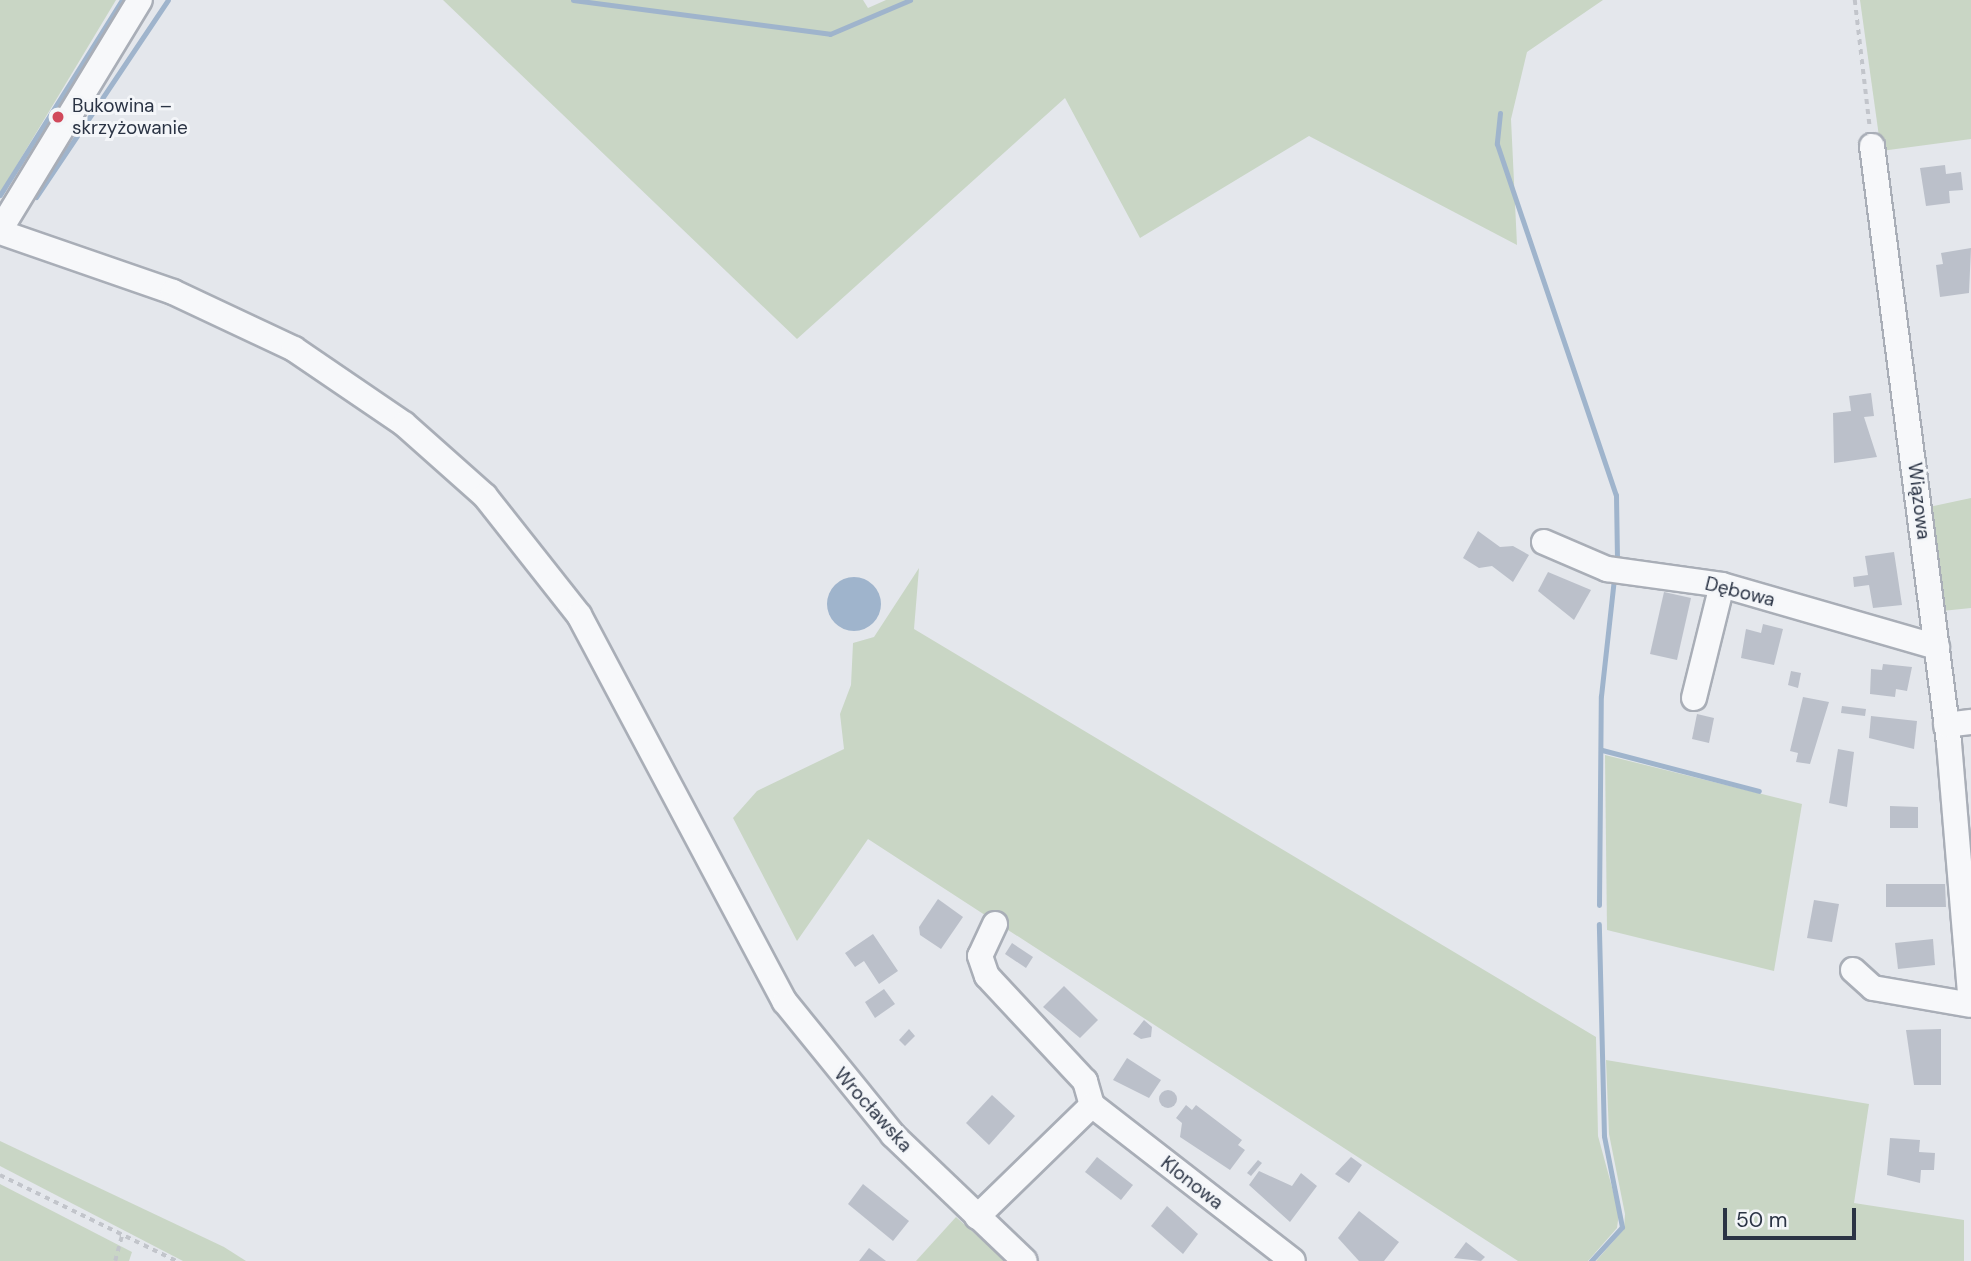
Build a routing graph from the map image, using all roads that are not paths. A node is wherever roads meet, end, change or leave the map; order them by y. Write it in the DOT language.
graph roads {
  1 [pos="141,0"];
  2 [pos="1872,146"];
  3 [pos="0,231"];
  4 [pos="1544,542"];
  5 [pos="1722,585"];
  6 [pos="1937,647"];
  7 [pos="1694,698"];
  8 [pos="1971,722"];
  9 [pos="1946,725"];
  10 [pos="995,924"];
  11 [pos="1853,970"];
  12 [pos="1971,1004"];
  13 [pos="1092,1105"];
  14 [pos="977,1217"];
  15 [pos="1025,1261"];
  16 [pos="1293,1261"];
  1 -- 3 [label="street"];
  2 -- 6 [label="street, Wiązowa"];
  3 -- 14 [label="street, Wrocławska"];
  4 -- 5 [label="street, Dębowa"];
  5 -- 6 [label="street, Dębowa"];
  5 -- 7 [label="street"];
  6 -- 9 [label="street, Wiązowa"];
  8 -- 9 [label="street"];
  9 -- 12 [label="street, Wiązowa"];
  10 -- 13 [label="street, Klonowa"];
  11 -- 12 [label="street"];
  13 -- 14 [label="street"];
  13 -- 16 [label="street, Klonowa"];
  14 -- 15 [label="street, Wrocławska"];
}
